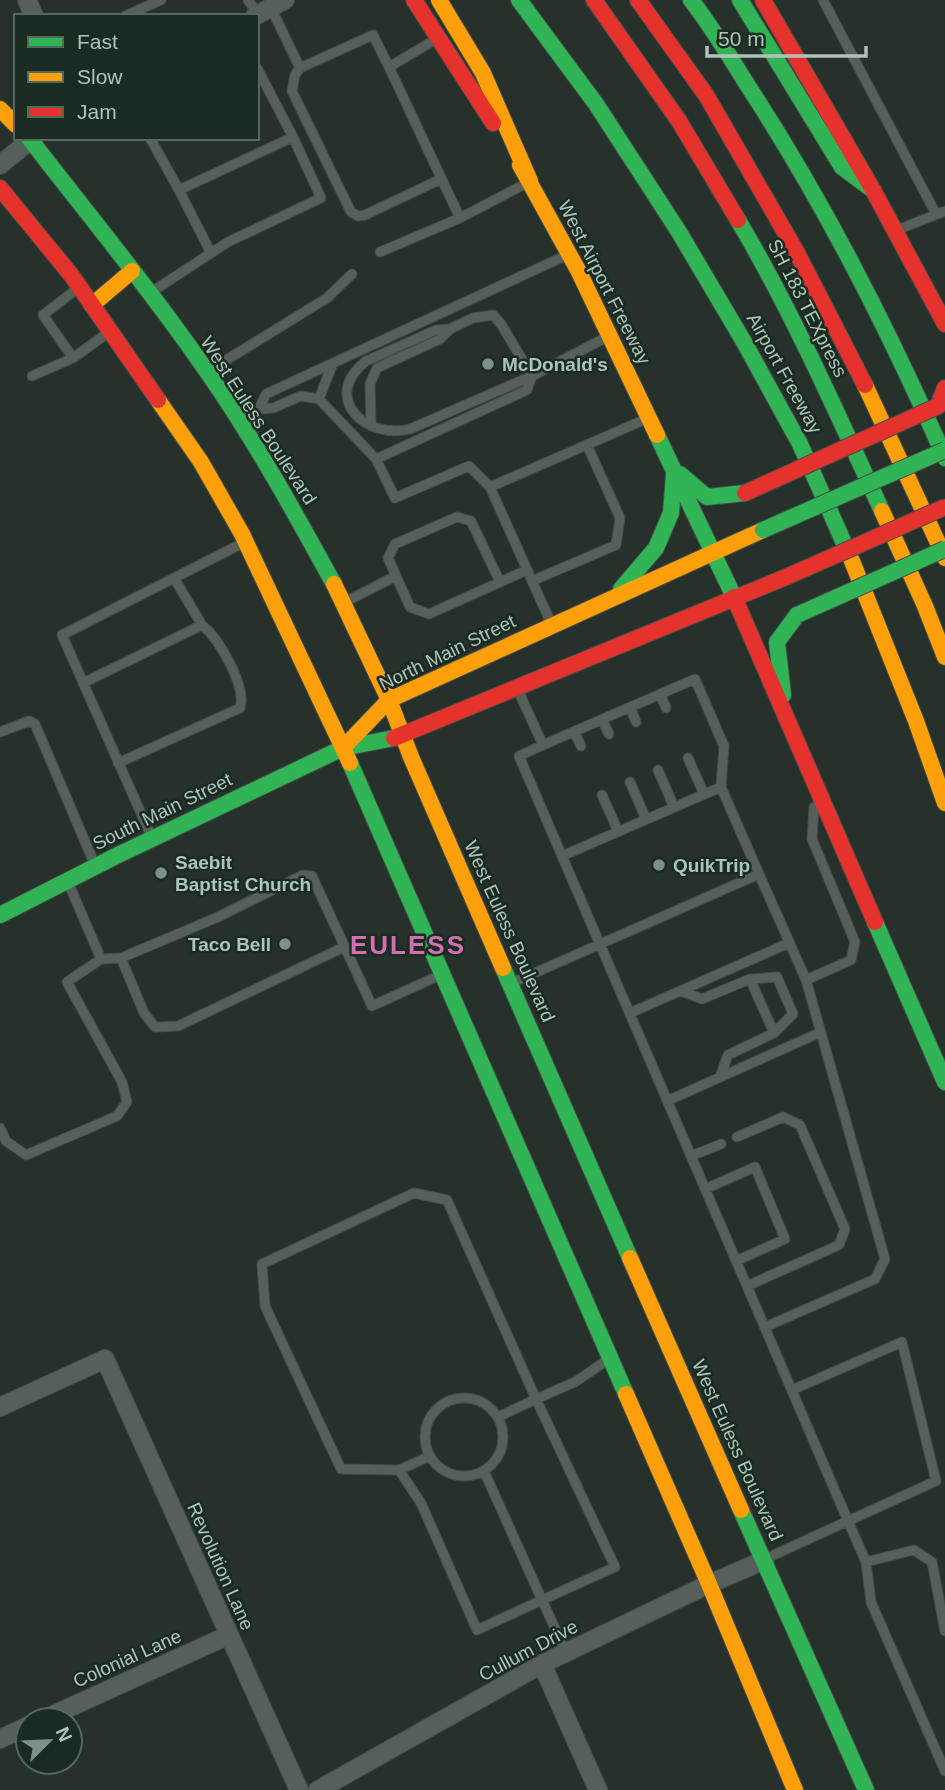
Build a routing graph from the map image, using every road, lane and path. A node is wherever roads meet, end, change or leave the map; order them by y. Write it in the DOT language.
graph roads {
  1 [pos="162,0"];
  2 [pos="414,0"];
  3 [pos="439,0"];
  4 [pos="519,0"];
  5 [pos="594,0"];
  6 [pos="638,0"];
  7 [pos="649,0"];
  8 [pos="691,0"];
  9 [pos="740,0"];
  10 [pos="763,0"];
  11 [pos="823,0"];
  12 [pos="263,8"];
  13 [pos="130,14"];
  14 [pos="440,37"];
  15 [pos="389,67"];
  16 [pos="300,68"];
  17 [pos="259,72"];
  18 [pos="706,95"];
  19 [pos="0,108"];
  20 [pos="14,123"];
  21 [pos="293,137"];
  22 [pos="30,140"];
  23 [pos="32,140"];
  24 [pos="151,140"];
  25 [pos="0,165"];
  26 [pos="442,179"];
  27 [pos="530,181"];
  28 [pos="0,188"];
  29 [pos="179,190"];
  30 [pos="873,190"];
  31 [pos="940,212"];
  32 [pos="460,218"];
  33 [pos="896,230"];
  34 [pos="380,252"];
  35 [pos="211,253"];
  36 [pos="569,254"];
  37 [pos="132,271"];
  38 [pos="352,274"];
  39 [pos="80,287"];
  40 [pos="148,293"];
  41 [pos="939,299"];
  42 [pos="92,305"];
  43 [pos="446,311"];
  44 [pos="945,324"];
  45 [pos="450,329"];
  46 [pos="110,331"];
  47 [pos="609,335"];
  48 [pos="73,358"];
  49 [pos="333,363"];
  50 [pos="206,373"];
  51 [pos="32,376"];
  52 [pos="532,376"];
  53 [pos="945,388"];
  54 [pos="319,399"];
  55 [pos="259,409"];
  56 [pos="649,418"];
  57 [pos="238,420"];
  58 [pos="371,424"];
  59 [pos="587,445"];
  60 [pos="945,450"];
  61 [pos="945,458"];
  62 [pos="376,459"];
  63 [pos="674,469"];
  64 [pos="490,487"];
  65 [pos="945,507"];
  66 [pos="246,541"];
  67 [pos="945,549"];
  68 [pos="713,551"];
  69 [pos="945,558"];
  70 [pos="527,570"];
  71 [pos="396,576"];
  72 [pos="174,578"];
  73 [pos="532,581"];
  74 [pos="500,582"];
  75 [pos="614,597"];
  76 [pos="734,597"];
  77 [pos="344,603"];
  78 [pos="202,625"];
  79 [pos="552,625"];
  80 [pos="945,657"];
  81 [pos="83,682"];
  82 [pos="517,687"];
  83 [pos="660,694"];
  84 [pos="388,700"];
  85 [pos="630,707"];
  86 [pos="666,708"];
  87 [pos="784,712"];
  88 [pos="602,720"];
  89 [pos="636,722"];
  90 [pos="0,732"];
  91 [pos="574,732"];
  92 [pos="609,734"];
  93 [pos="402,736"];
  94 [pos="543,745"];
  95 [pos="581,746"];
  96 [pos="343,748"];
  97 [pos="688,758"];
  98 [pos="118,763"];
  99 [pos="658,769"];
  100 [pos="630,782"];
  101 [pos="721,787"];
  102 [pos="815,787"];
  103 [pos="704,794"];
  104 [pos="602,795"];
  105 [pos="945,803"];
  106 [pos="674,807"];
  107 [pos="646,819"];
  108 [pos="618,831"];
  109 [pos="152,839"];
  110 [pos="562,856"];
  111 [pos="96,866"];
  112 [pos="759,874"];
  113 [pos="67,881"];
  114 [pos="0,915"];
  115 [pos="600,943"];
  116 [pos="789,943"];
  117 [pos="344,947"];
  118 [pos="121,958"];
  119 [pos="101,959"];
  120 [pos="442,975"];
  121 [pos="750,979"];
  122 [pos="806,980"];
  123 [pos="510,983"];
  124 [pos="681,991"];
  125 [pos="630,1013"];
  126 [pos="821,1032"];
  127 [pos="774,1034"];
  128 [pos="720,1077"];
  129 [pos="945,1082"];
  130 [pos="667,1101"];
  131 [pos="0,1128"];
  132 [pos="737,1137"];
  133 [pos="721,1143"];
  134 [pos="691,1156"];
  135 [pos="705,1189"];
  136 [pos="736,1261"];
  137 [pos="747,1286"];
  138 [pos="765,1327"];
  139 [pos="610,1358"];
  140 [pos="792,1390"];
  141 [pos="536,1399"];
  142 [pos="0,1407"];
  143 [pos="498,1417"];
  144 [pos="430,1456"];
  145 [pos="399,1470"];
  146 [pos="484,1471"];
  147 [pos="848,1521"];
  148 [pos="765,1560"];
  149 [pos="866,1562"];
  150 [pos="709,1584"];
  151 [pos="542,1601"];
  152 [pos="945,1631"];
  153 [pos="229,1635"];
  154 [pos="566,1652"];
  155 [pos="542,1664"];
  156 [pos="73,1706"];
  157 [pos="945,1771"];
  158 [pos="324,1789"];
  159 [pos="299,1790"];
  160 [pos="598,1790"];
  161 [pos="796,1790"];
  162 [pos="866,1790"];
  1 -- 13 [label="lane"];
  2 -- 14 [label="main road, West Airport Freeway"];
  3 -- 27 [label="main road"];
  4 -- 105 [label="main road, Airport Freeway"];
  5 -- 80 [label="main road, SH 183 TEXpress"];
  6 -- 18 [label="main road, SH 183 TEXpress"];
  7 -- 18 [label="main road"];
  8 -- 61 [label="main road"];
  9 -- 30 [label="main road"];
  10 -- 30 [label="main road"];
  11 -- 31 [label="lane"];
  12 -- 16 [label="lane"];
  14 -- 15 [label="lane"];
  14 -- 27 [label="main road, West Airport Freeway"];
  15 -- 16 [label="lane"];
  15 -- 26 [label="lane"];
  16 -- 26 [label="lane"];
  17 -- 21 [label="lane"];
  18 -- 69 [label="main road, SH 183 TEXpress"];
  19 -- 20 [label="main road"];
  21 -- 29 [label="lane"];
  21 -- 35 [label="lane"];
  22 -- 25 [label="street"];
  23 -- 37 [label="main road, West Euless Boulevard"];
  24 -- 29 [label="lane"];
  26 -- 32 [label="lane"];
  27 -- 32 [label="lane"];
  27 -- 36 [label="main road, West Airport Freeway"];
  28 -- 39 [label="main road"];
  29 -- 35 [label="lane"];
  30 -- 33 [label="main road"];
  31 -- 33 [label="lane"];
  32 -- 34 [label="lane"];
  33 -- 41 [label="main road"];
  35 -- 40 [label="lane"];
  36 -- 43 [label="lane"];
  36 -- 47 [label="main road, West Airport Freeway"];
  37 -- 40 [label="main road, West Euless Boulevard"];
  37 -- 42 [label="main road"];
  38 -- 50 [label="lane"];
  39 -- 42 [label="main road"];
  39 -- 48 [label="lane"];
  40 -- 50 [label="main road, West Euless Boulevard"];
  41 -- 44 [label="main road"];
  42 -- 46 [label="main road"];
  43 -- 45 [label="lane"];
  43 -- 49 [label="lane"];
  45 -- 52 [label="lane"];
  45 -- 58 [label="lane"];
  45 -- 58 [label="lane"];
  46 -- 48 [label="lane"];
  46 -- 66 [label="main road"];
  47 -- 52 [label="lane"];
  47 -- 56 [label="main road, West Airport Freeway"];
  48 -- 51 [label="lane"];
  49 -- 54 [label="lane"];
  49 -- 55 [label="lane"];
  50 -- 57 [label="main road, West Euless Boulevard"];
  52 -- 58 [label="lane"];
  52 -- 62 [label="lane"];
  53 -- 63 [label="main road, bridge"];
  54 -- 55 [label="lane"];
  54 -- 62 [label="lane"];
  55 -- 57 [label="lane"];
  56 -- 59 [label="lane"];
  56 -- 63 [label="main road, West Airport Freeway"];
  57 -- 77 [label="main road, West Euless Boulevard"];
  59 -- 64 [label="lane"];
  59 -- 73 [label="lane"];
  60 -- 68 [label="main road, North Main Street, bridge"];
  62 -- 64 [label="lane"];
  63 -- 68 [label="main road, West Airport Freeway"];
  63 -- 75 [label="main road"];
  64 -- 70 [label="lane"];
  65 -- 76 [label="main road, bridge"];
  66 -- 72 [label="lane"];
  66 -- 96 [label="main road"];
  67 -- 87 [label="main road, bridge"];
  68 -- 75 [label="main road, North Main Street"];
  68 -- 76 [label="main road, West Airport Freeway"];
  70 -- 73 [label="lane"];
  70 -- 74 [label="lane"];
  71 -- 74 [label="lane"];
  71 -- 74 [label="lane"];
  71 -- 77 [label="lane"];
  72 -- 78 [label="lane"];
  72 -- 81 [label="lane"];
  73 -- 79 [label="lane"];
  75 -- 79 [label="main road, North Main Street"];
  76 -- 82 [label="main road"];
  76 -- 87 [label="main road, West Airport Freeway"];
  77 -- 84 [label="main road, West Euless Boulevard"];
  78 -- 81 [label="lane"];
  78 -- 98 [label="lane"];
  79 -- 84 [label="main road, North Main Street"];
  81 -- 98 [label="lane"];
  82 -- 93 [label="main road"];
  82 -- 94 [label="lane"];
  83 -- 85 [label="lane"];
  83 -- 86 [label="lane"];
  83 -- 101 [label="lane"];
  84 -- 93 [label="main road, West Euless Boulevard"];
  84 -- 96 [label="main road, North Main Street"];
  85 -- 88 [label="lane"];
  85 -- 89 [label="lane"];
  87 -- 102 [label="main road, West Airport Freeway"];
  88 -- 91 [label="lane"];
  88 -- 92 [label="lane"];
  90 -- 111 [label="lane"];
  91 -- 94 [label="lane"];
  91 -- 95 [label="lane"];
  93 -- 96 [label="main road"];
  93 -- 123 [label="main road, West Euless Boulevard"];
  94 -- 110 [label="lane"];
  96 -- 109 [label="main road, South Main Street"];
  96 -- 120 [label="main road"];
  97 -- 103 [label="lane"];
  98 -- 109 [label="lane"];
  99 -- 106 [label="lane"];
  100 -- 107 [label="lane"];
  101 -- 103 [label="lane"];
  101 -- 112 [label="lane"];
  102 -- 122 [label="lane"];
  102 -- 129 [label="main road, West Airport Freeway"];
  103 -- 106 [label="lane"];
  104 -- 108 [label="lane"];
  106 -- 107 [label="lane"];
  107 -- 108 [label="lane"];
  108 -- 110 [label="lane"];
  109 -- 111 [label="main road, South Main Street"];
  110 -- 115 [label="lane"];
  111 -- 113 [label="main road, South Main Street"];
  112 -- 115 [label="lane"];
  112 -- 116 [label="lane"];
  113 -- 114 [label="main road, South Main Street"];
  113 -- 119 [label="lane"];
  115 -- 123 [label="lane"];
  115 -- 125 [label="lane"];
  116 -- 122 [label="lane"];
  116 -- 124 [label="lane"];
  117 -- 118 [label="lane"];
  117 -- 118 [label="lane"];
  117 -- 120 [label="lane"];
  118 -- 119 [label="lane"];
  119 -- 131 [label="lane"];
  120 -- 139 [label="main road"];
  121 -- 124 [label="lane"];
  121 -- 127 [label="lane"];
  121 -- 127 [label="lane"];
  122 -- 126 [label="lane"];
  123 -- 148 [label="main road, West Euless Boulevard"];
  124 -- 125 [label="lane"];
  125 -- 130 [label="lane"];
  126 -- 128 [label="lane"];
  126 -- 138 [label="lane"];
  127 -- 128 [label="lane"];
  128 -- 130 [label="lane"];
  130 -- 134 [label="lane"];
  132 -- 137 [label="lane"];
  133 -- 134 [label="lane"];
  134 -- 135 [label="lane"];
  135 -- 136 [label="lane"];
  135 -- 136 [label="lane"];
  136 -- 137 [label="lane"];
  137 -- 138 [label="lane"];
  138 -- 140 [label="lane"];
  139 -- 141 [label="lane"];
  139 -- 150 [label="main road"];
  140 -- 147 [label="lane"];
  140 -- 147 [label="lane"];
  141 -- 143 [label="lane"];
  141 -- 145 [label="lane"];
  141 -- 151 [label="lane"];
  142 -- 153 [label="street, Revolution Lane"];
  143 -- 144 [label="lane"];
  143 -- 146 [label="lane"];
  144 -- 145 [label="lane"];
  144 -- 146 [label="lane"];
  145 -- 151 [label="lane"];
  146 -- 151 [label="lane"];
  147 -- 148 [label="lane"];
  147 -- 149 [label="lane"];
  148 -- 150 [label="street, Cullum Drive"];
  148 -- 162 [label="main road, West Euless Boulevard"];
  149 -- 152 [label="lane"];
  149 -- 157 [label="lane"];
  150 -- 154 [label="street, Cullum Drive"];
  150 -- 161 [label="main road"];
  151 -- 154 [label="lane"];
  153 -- 156 [label="street, Colonial Lane"];
  153 -- 159 [label="street, Revolution Lane"];
  154 -- 155 [label="street, Cullum Drive"];
  155 -- 158 [label="street, Cullum Drive"];
  155 -- 160 [label="street"];
}
